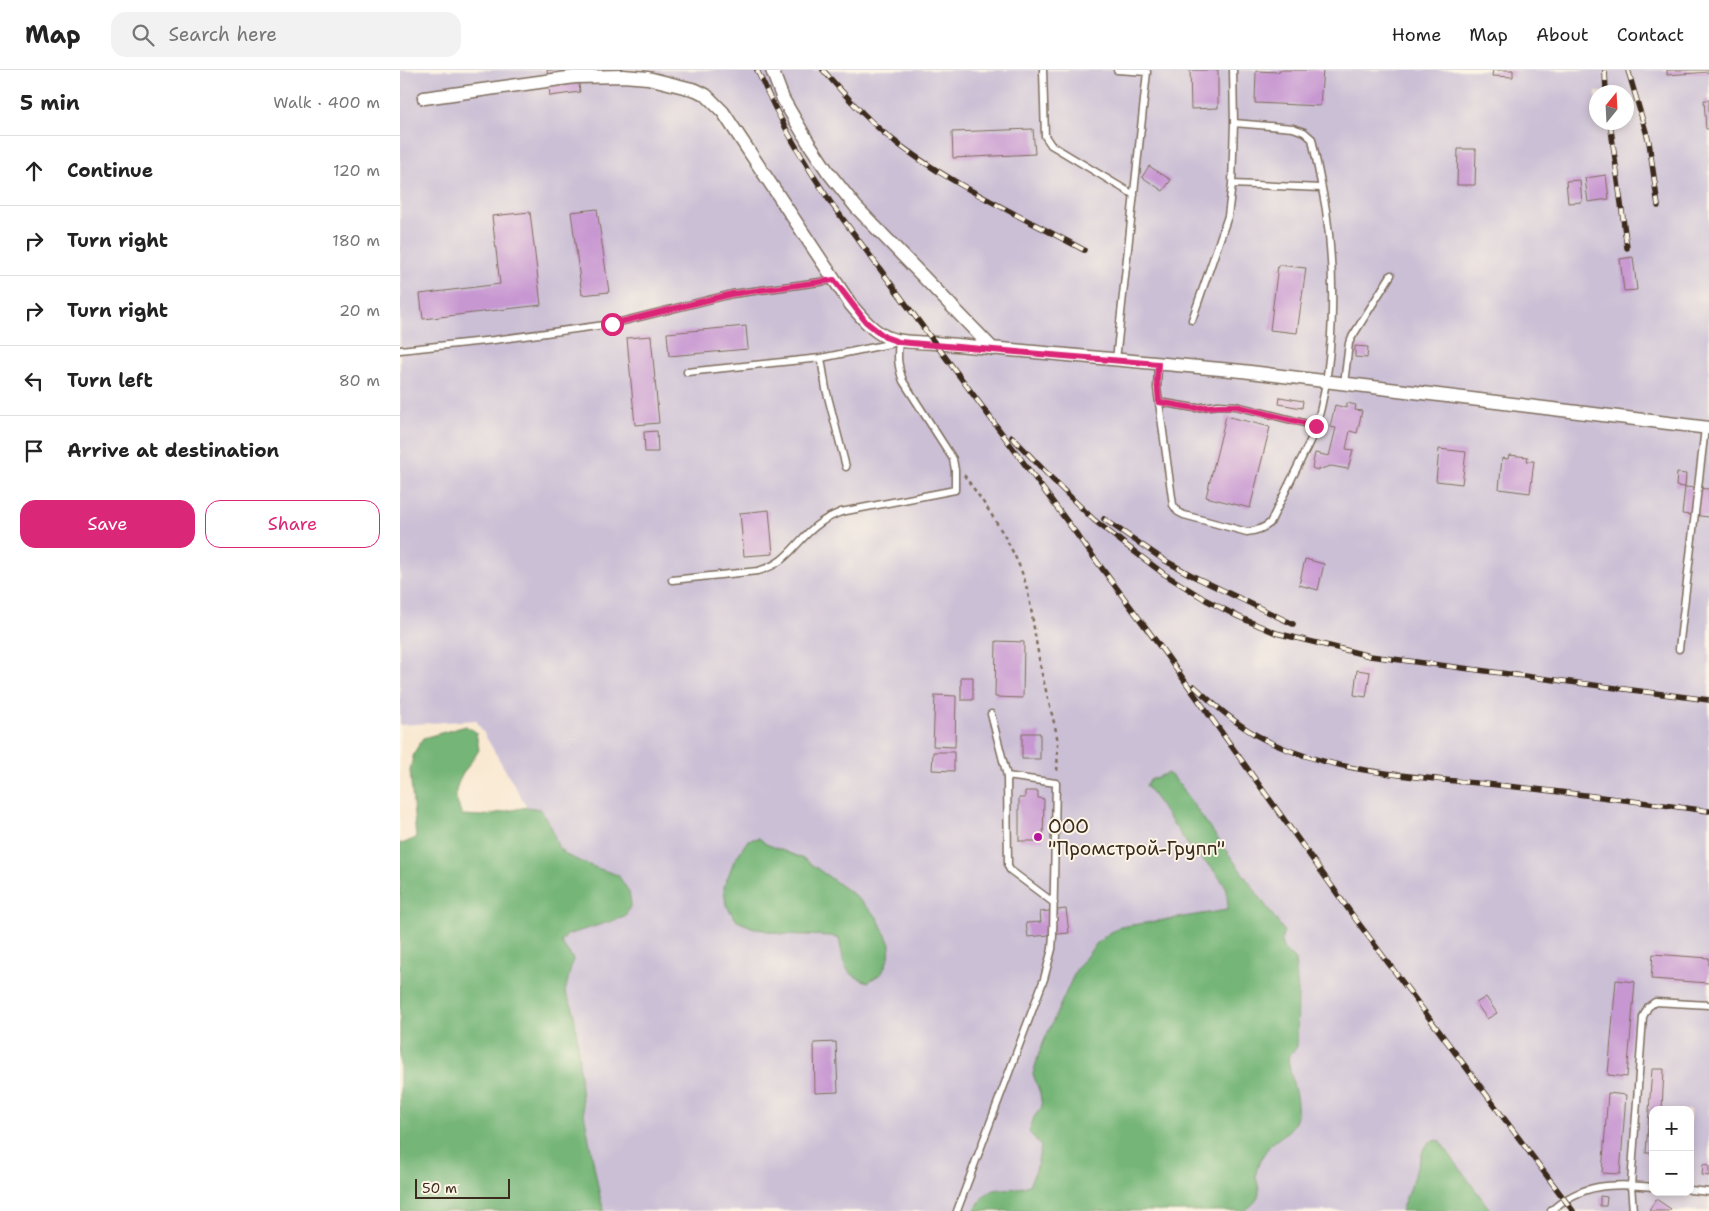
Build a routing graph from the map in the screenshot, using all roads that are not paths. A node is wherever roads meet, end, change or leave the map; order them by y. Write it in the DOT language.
graph roads {
  1 [pos="772,70"];
  2 [pos="1043,70"];
  3 [pos="1117,70"];
  4 [pos="1233,70"];
  5 [pos="424,98"];
  6 [pos="1234,123"];
  7 [pos="1232,184"];
  8 [pos="1321,188"];
  9 [pos="1134,195"];
  10 [pos="1391,275"];
  11 [pos="834,280"];
  12 [pos="1192,320"];
  13 [pos="899,342"];
  14 [pos="993,349"];
  15 [pos="400,350"];
  16 [pos="821,358"];
  17 [pos="1116,360"];
  18 [pos="1158,364"];
  19 [pos="687,372"];
  20 [pos="1326,382"];
  21 [pos="1344,384"];
  22 [pos="1159,402"];
  23 [pos="1316,426"];
  24 [pos="1707,428"];
  25 [pos="846,467"];
  26 [pos="672,580"];
  27 [pos="1679,649"];
  28 [pos="991,714"];
  29 [pos="1007,776"];
  30 [pos="1054,903"];
  31 [pos="1709,1005"];
  32 [pos="1631,1185"];
  33 [pos="1649,1187"];
  34 [pos="1694,1190"];
  35 [pos="1709,1192"];
  36 [pos="957,1211"];
  37 [pos="1551,1211"];
  38 [pos="1633,1211"];
  1 -- 14 [label="street"];
  2 -- 9 [label="lane"];
  3 -- 9 [label="lane"];
  4 -- 6 [label="lane"];
  5 -- 11 [label="street"];
  6 -- 7 [label="lane"];
  6 -- 8 [label="lane"];
  7 -- 8 [label="lane"];
  7 -- 12 [label="lane"];
  8 -- 20 [label="lane"];
  9 -- 17 [label="lane"];
  10 -- 21 [label="lane"];
  11 -- 13 [label="street"];
  11 -- 15 [label="lane"];
  13 -- 14 [label="street"];
  13 -- 16 [label="lane"];
  13 -- 26 [label="lane"];
  14 -- 17 [label="street"];
  16 -- 19 [label="lane"];
  16 -- 25 [label="lane"];
  17 -- 18 [label="street"];
  18 -- 20 [label="street"];
  18 -- 22 [label="lane"];
  20 -- 21 [label="street"];
  20 -- 23 [label="lane"];
  21 -- 24 [label="street"];
  22 -- 23 [label="lane"];
  22 -- 23 [label="lane"];
  24 -- 27 [label="lane"];
  28 -- 29 [label="lane"];
  29 -- 30 [label="lane"];
  29 -- 30 [label="lane"];
  30 -- 36 [label="lane"];
  31 -- 32 [label="lane"];
  32 -- 33 [label="lane"];
  32 -- 37 [label="lane"];
  32 -- 38 [label="lane"];
  34 -- 35 [label="lane"];
}
